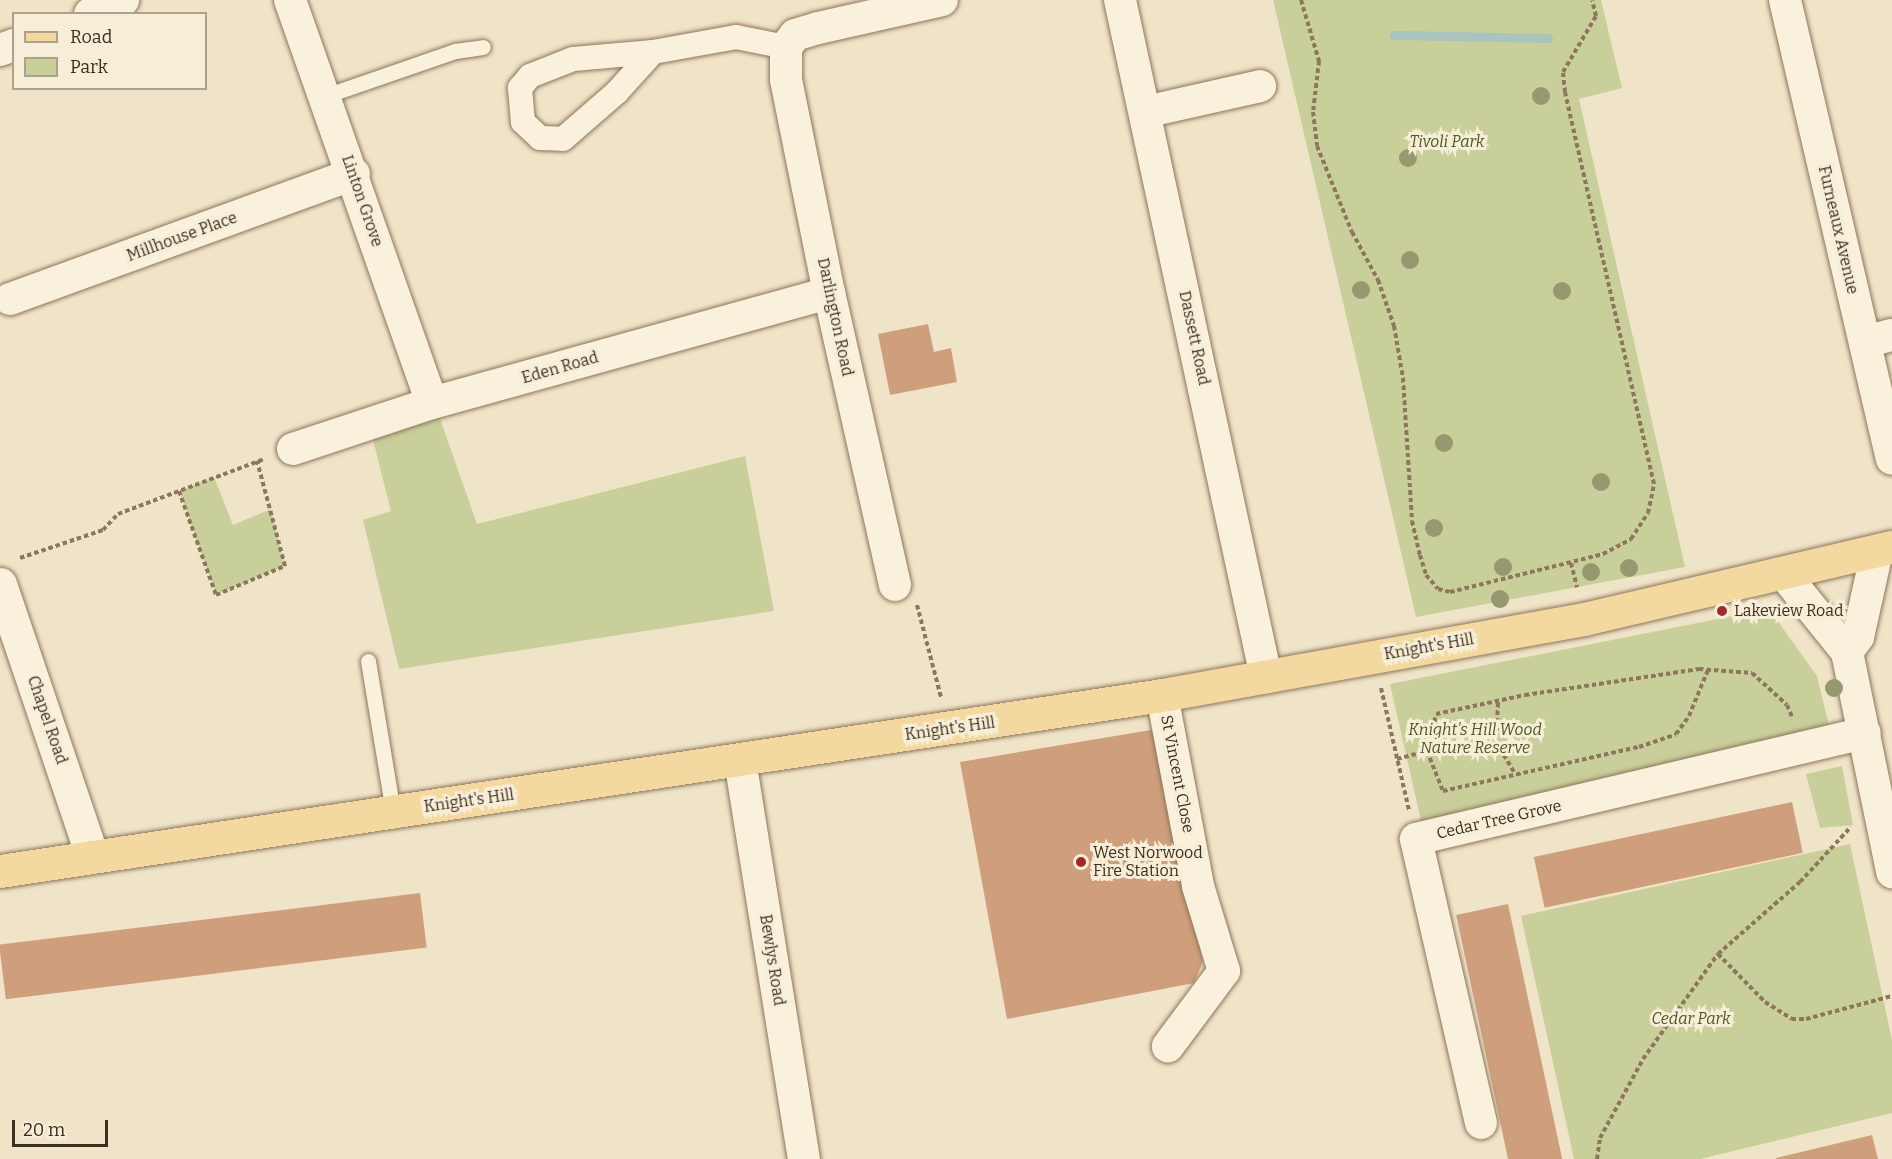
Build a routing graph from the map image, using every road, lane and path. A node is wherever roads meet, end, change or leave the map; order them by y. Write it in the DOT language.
graph roads {
  1 [pos="123,0"];
  2 [pos="290,0"];
  3 [pos="942,0"];
  4 [pos="1120,0"];
  5 [pos="1301,0"];
  6 [pos="1592,0"];
  7 [pos="1785,0"];
  8 [pos="95,12"];
  9 [pos="483,47"];
  10 [pos="786,47"];
  11 [pos="652,52"];
  12 [pos="1260,86"];
  13 [pos="325,96"];
  14 [pos="1145,112"];
  15 [pos="354,174"];
  16 [pos="829,293"];
  17 [pos="10,299"];
  18 [pos="1878,338"];
  19 [pos="432,403"];
  20 [pos="293,449"];
  21 [pos="1892,459"];
  22 [pos="257,461"];
  23 [pos="179,491"];
  24 [pos="1884,549"];
  25 [pos="1571,563"];
  26 [pos="5,573"];
  27 [pos="1784,574"];
  28 [pos="896,585"];
  29 [pos="1579,597"];
  30 [pos="1847,652"];
  31 [pos="368,661"];
  32 [pos="1708,670"];
  33 [pos="1266,677"];
  34 [pos="1379,679"];
  35 [pos="1162,695"];
  36 [pos="1498,703"];
  37 [pos="950,730"];
  38 [pos="1865,733"];
  39 [pos="1805,748"];
  40 [pos="1427,751"];
  41 [pos="1397,759"];
  42 [pos="740,760"];
  43 [pos="1515,774"];
  44 [pos="393,812"];
  45 [pos="1853,825"];
  46 [pos="1416,839"];
  47 [pos="92,856"];
  48 [pos="0,871"];
  49 [pos="1892,872"];
  50 [pos="1718,954"];
  51 [pos="1892,996"];
  52 [pos="1168,1046"];
  53 [pos="1481,1123"];
  54 [pos="804,1159"];
  55 [pos="1597,1159"];
  1 -- 8 [label="street"];
  2 -- 13 [label="street, Linton Grove"];
  3 -- 10 [label="street"];
  4 -- 14 [label="street, Dassett Road"];
  5 -- 25 [label="path"];
  6 -- 25 [label="path"];
  7 -- 18 [label="street, Furneaux Avenue"];
  9 -- 13 [label="lane"];
  10 -- 11 [label="street"];
  10 -- 16 [label="street, Darlington Road"];
  11 -- 11 [label="street"];
  12 -- 14 [label="street"];
  13 -- 15 [label="street, Linton Grove"];
  14 -- 33 [label="street, Dassett Road"];
  15 -- 17 [label="street, Millhouse Place"];
  15 -- 19 [label="street, Linton Grove"];
  16 -- 19 [label="street, Eden Road"];
  16 -- 28 [label="street, Darlington Road"];
  18 -- 21 [label="street, Furneaux Avenue"];
  19 -- 20 [label="street, Eden Road"];
  20 -- 22 [label="path"];
  22 -- 23 [label="path"];
  22 -- 23 [label="path"];
  23 -- 26 [label="path"];
  24 -- 27 [label="main road, Knight's Hill"];
  24 -- 30 [label="street"];
  25 -- 29 [label="path"];
  26 -- 47 [label="street, Chapel Road"];
  27 -- 30 [label="street"];
  27 -- 33 [label="main road, Knight's Hill"];
  28 -- 37 [label="path"];
  30 -- 38 [label="street"];
  31 -- 44 [label="lane"];
  32 -- 36 [label="path"];
  32 -- 39 [label="path"];
  32 -- 43 [label="path"];
  33 -- 35 [label="main road, Knight's Hill"];
  34 -- 41 [label="path"];
  35 -- 37 [label="main road, Knight's Hill"];
  35 -- 52 [label="street, St Vincent Close"];
  36 -- 40 [label="path"];
  36 -- 43 [label="path"];
  37 -- 42 [label="main road, Knight's Hill"];
  38 -- 39 [label="street, Cedar Tree Grove"];
  38 -- 49 [label="street"];
  39 -- 46 [label="street, Cedar Tree Grove"];
  40 -- 41 [label="path"];
  40 -- 43 [label="path"];
  41 -- 46 [label="path"];
  42 -- 44 [label="main road, Knight's Hill"];
  42 -- 54 [label="street, Bewlys Road"];
  44 -- 47 [label="main road, Knight's Hill"];
  45 -- 50 [label="path"];
  46 -- 53 [label="street, Cedar Tree Grove"];
  47 -- 48 [label="main road, Knight's Hill"];
  50 -- 51 [label="path"];
  50 -- 55 [label="path"];
}
